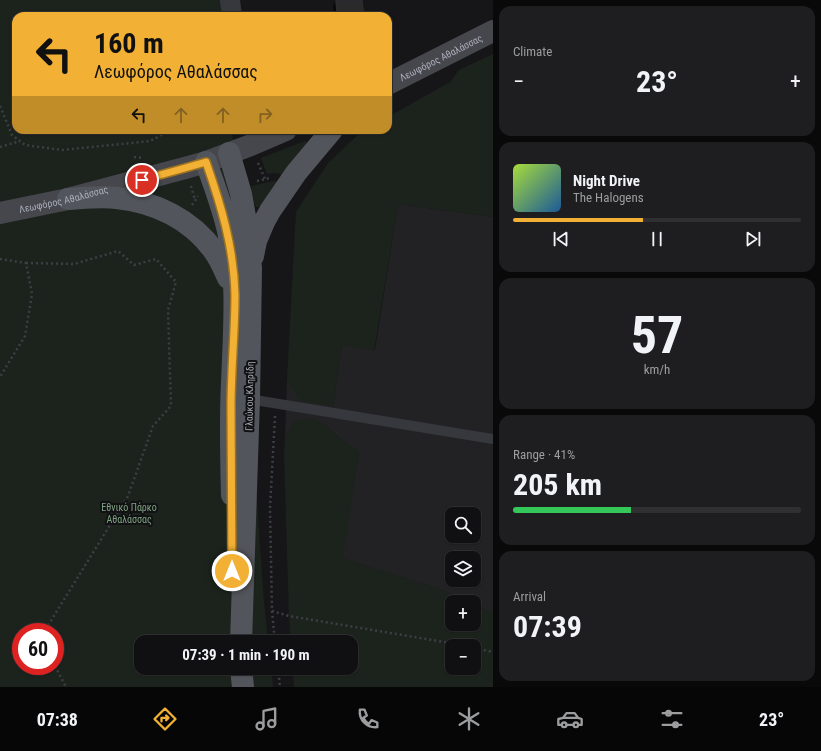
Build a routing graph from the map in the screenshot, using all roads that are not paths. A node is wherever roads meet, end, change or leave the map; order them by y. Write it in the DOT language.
graph roads {
  1 [pos="230,0"];
  2 [pos="232,12"];
  3 [pos="493,31"];
  4 [pos="392,82"];
  5 [pos="329,134"];
  6 [pos="263,135"];
  7 [pos="229,153"];
  8 [pos="206,162"];
  9 [pos="68,199"];
  10 [pos="0,212"];
  11 [pos="251,268"];
  12 [pos="235,294"];
  13 [pos="249,399"];
  14 [pos="493,439"];
  15 [pos="238,635"];
  16 [pos="239,635"];
  17 [pos="242,675"];
  18 [pos="243,687"];
  1 -- 2 [label="street"];
  3 -- 4 [label="main road, Λεωφόρος Αθαλάσσας"];
  5 -- 11 [label="main road"];
  6 -- 7 [label="main road, Λεωφόρος Αθαλάσσας"];
  7 -- 8 [label="main road, Λεωφόρος Αθαλάσσας"];
  7 -- 11 [label="main road, Γλαύκου Κληρίδη"];
  8 -- 9 [label="main road, Λεωφόρος Αθαλάσσας"];
  8 -- 12 [label="main road, Γλαύκου Κληρίδη"];
  9 -- 10 [label="main road, Λεωφόρος Αθαλάσσας"];
  9 -- 12 [label="main road"];
  11 -- 13 [label="main road, Γλαύκου Κληρίδη"];
  12 -- 15 [label="main road, Γλαύκου Κληρίδη"];
  13 -- 14 [label="lane"];
  13 -- 16 [label="main road, Γλαύκου Κληρίδη"];
  17 -- 18 [label="main road"];
}
